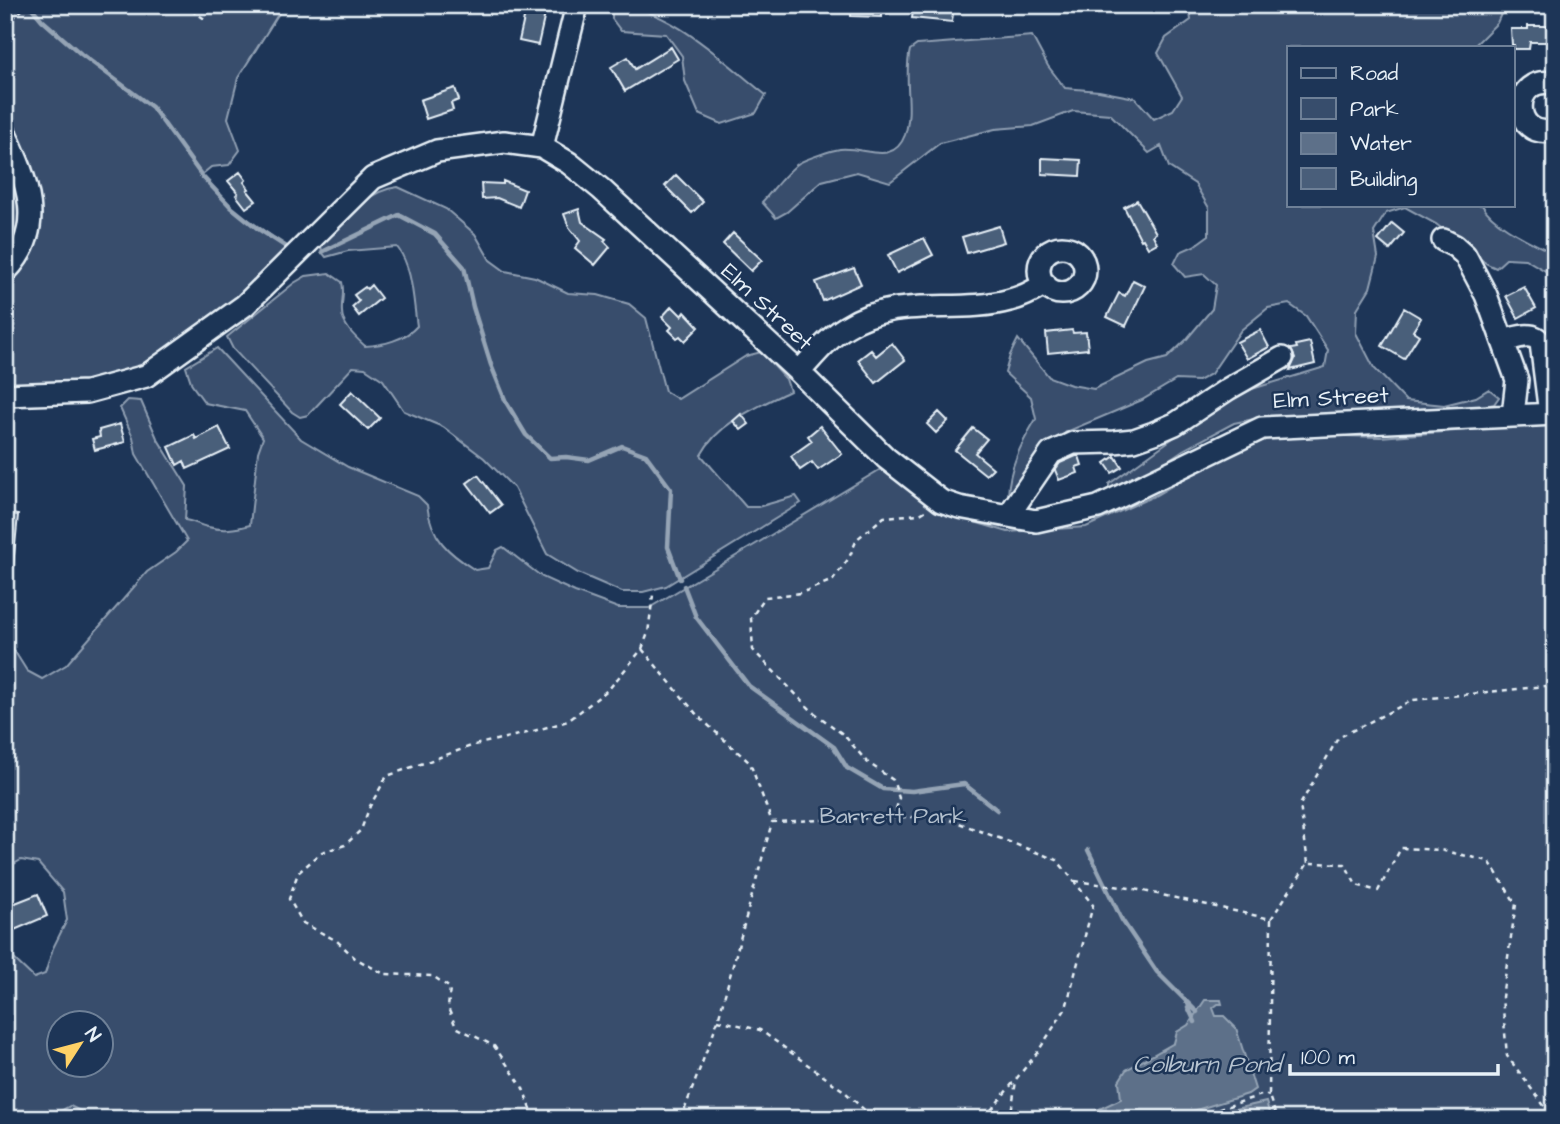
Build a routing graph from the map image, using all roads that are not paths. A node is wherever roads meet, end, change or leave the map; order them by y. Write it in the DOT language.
graph roads {
  1 [pos="576,5"];
  2 [pos="1555,84"];
  3 [pos="1555,130"];
  4 [pos="5,133"];
  5 [pos="542,147"];
  6 [pos="1443,240"];
  7 [pos="5,272"];
  8 [pos="1045,285"];
  9 [pos="1503,341"];
  10 [pos="1282,358"];
  11 [pos="799,372"];
  12 [pos="5,394"];
  13 [pos="1552,414"];
  14 [pos="1513,415"];
  15 [pos="1008,516"];
  1 -- 5 [label="street"];
  2 -- 3 [label="street"];
  4 -- 7 [label="street"];
  5 -- 11 [label="street, Elm Street"];
  5 -- 12 [label="street, Elm Street"];
  6 -- 9 [label="street"];
  8 -- 11 [label="street"];
  9 -- 13 [label="street"];
  9 -- 14 [label="street"];
  10 -- 15 [label="street"];
  11 -- 15 [label="street, Elm Street"];
  13 -- 14 [label="street, Elm Street"];
  14 -- 15 [label="street, Elm Street"];
}
